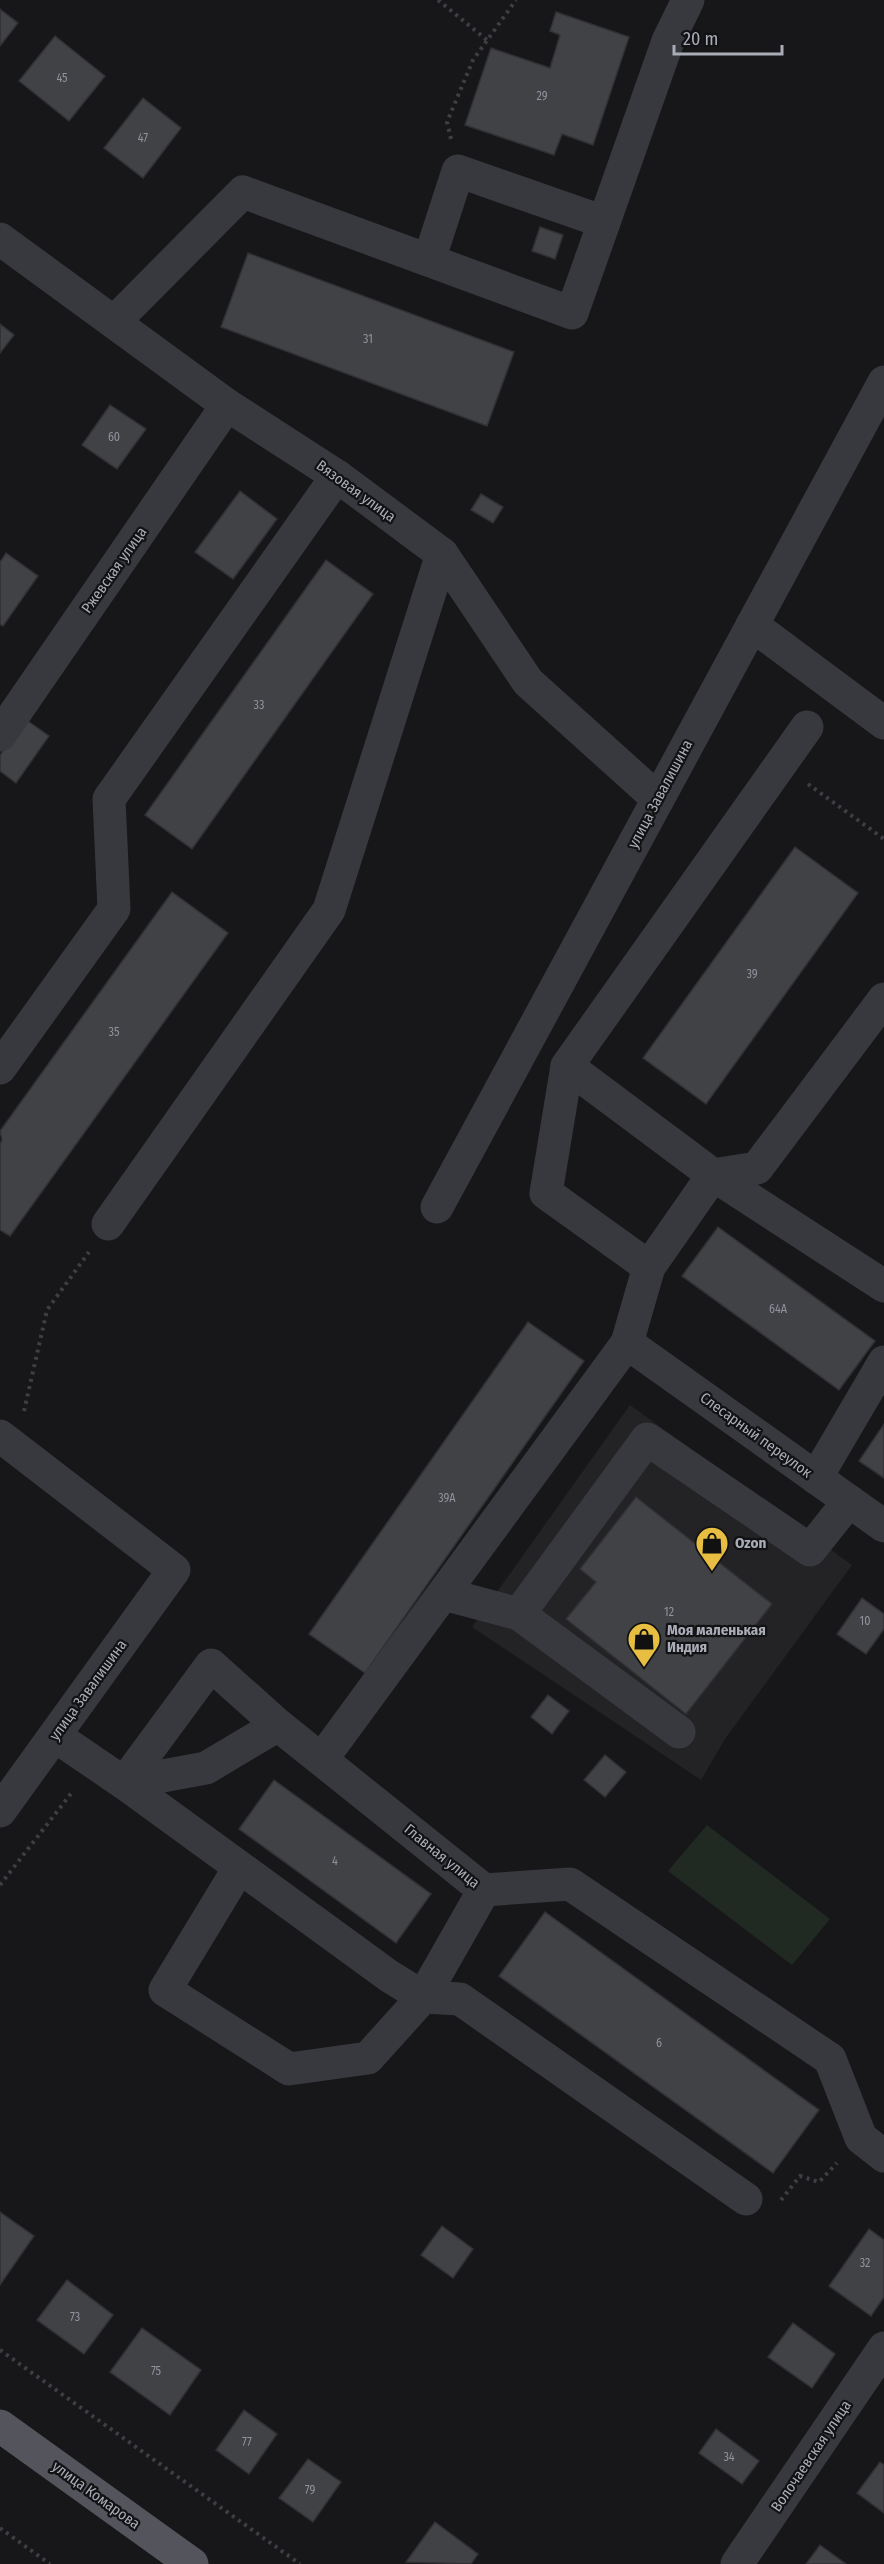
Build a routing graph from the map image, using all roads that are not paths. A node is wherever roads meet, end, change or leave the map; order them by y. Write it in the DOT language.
graph roads {
  1 [pos="687,0"];
  2 [pos="603,222"];
  3 [pos="0,238"];
  4 [pos="429,260"];
  5 [pos="114,322"];
  6 [pos="884,382"];
  7 [pos="227,405"];
  8 [pos="337,476"];
  9 [pos="442,554"];
  10 [pos="752,626"];
  11 [pos="884,723"];
  12 [pos="807,727"];
  13 [pos="0,735"];
  14 [pos="658,800"];
  15 [pos="884,999"];
  16 [pos="567,1066"];
  17 [pos="0,1068"];
  18 [pos="713,1175"];
  19 [pos="437,1207"];
  20 [pos="108,1224"];
  21 [pos="649,1267"];
  22 [pos="884,1286"];
  23 [pos="627,1343"];
  24 [pos="884,1362"];
  25 [pos="8,1442"];
  26 [pos="816,1478"];
  27 [pos="849,1501"];
  28 [pos="884,1526"];
  29 [pos="444,1594"];
  30 [pos="519,1614"];
  31 [pos="278,1725"];
  32 [pos="679,1732"];
  33 [pos="55,1736"];
  34 [pos="322,1760"];
  35 [pos="124,1783"];
  36 [pos="0,1811"];
  37 [pos="239,1868"];
  38 [pos="484,1890"];
  39 [pos="423,1997"];
  40 [pos="873,2147"];
  41 [pos="746,2199"];
  42 [pos="884,2348"];
  43 [pos="0,2426"];
  44 [pos="192,2564"];
  45 [pos="737,2564"];
  1 -- 2 [label="street"];
  2 -- 4 [label="street"];
  2 -- 4 [label="street"];
  3 -- 5 [label="street, Вязовая улица"];
  4 -- 5 [label="street"];
  5 -- 7 [label="street, Вязовая улица"];
  6 -- 10 [label="street, улица Завалишина"];
  7 -- 8 [label="street, Вязовая улица"];
  7 -- 13 [label="street, Ржевская улица"];
  8 -- 9 [label="street, Вязовая улица"];
  8 -- 17 [label="street"];
  9 -- 14 [label="street, Вязовая улица"];
  9 -- 20 [label="street"];
  10 -- 11 [label="street"];
  10 -- 14 [label="street, улица Завалишина"];
  12 -- 16 [label="street"];
  14 -- 19 [label="street, улица Завалишина"];
  15 -- 18 [label="street"];
  16 -- 18 [label="street"];
  16 -- 21 [label="street"];
  18 -- 21 [label="street"];
  18 -- 22 [label="street"];
  21 -- 23 [label="street"];
  23 -- 26 [label="street, Слесарный переулок"];
  23 -- 29 [label="street"];
  24 -- 26 [label="street"];
  25 -- 33 [label="street, улица Завалишина"];
  26 -- 27 [label="street, Слесарный переулок"];
  27 -- 28 [label="street, Слесарный переулок"];
  27 -- 30 [label="street"];
  29 -- 30 [label="street"];
  29 -- 34 [label="street"];
  30 -- 32 [label="street"];
  31 -- 34 [label="street, Главная улица"];
  31 -- 35 [label="street"];
  31 -- 35 [label="street, Главная улица"];
  33 -- 35 [label="street"];
  33 -- 36 [label="street, улица Завалишина"];
  34 -- 38 [label="street, Главная улица"];
  35 -- 37 [label="street"];
  37 -- 39 [label="street"];
  37 -- 39 [label="street"];
  38 -- 39 [label="street"];
  38 -- 40 [label="street, Главная улица"];
  39 -- 41 [label="street"];
  42 -- 45 [label="street, Волочаевская улица"];
  43 -- 44 [label="main road, улица Комарова"];
}
